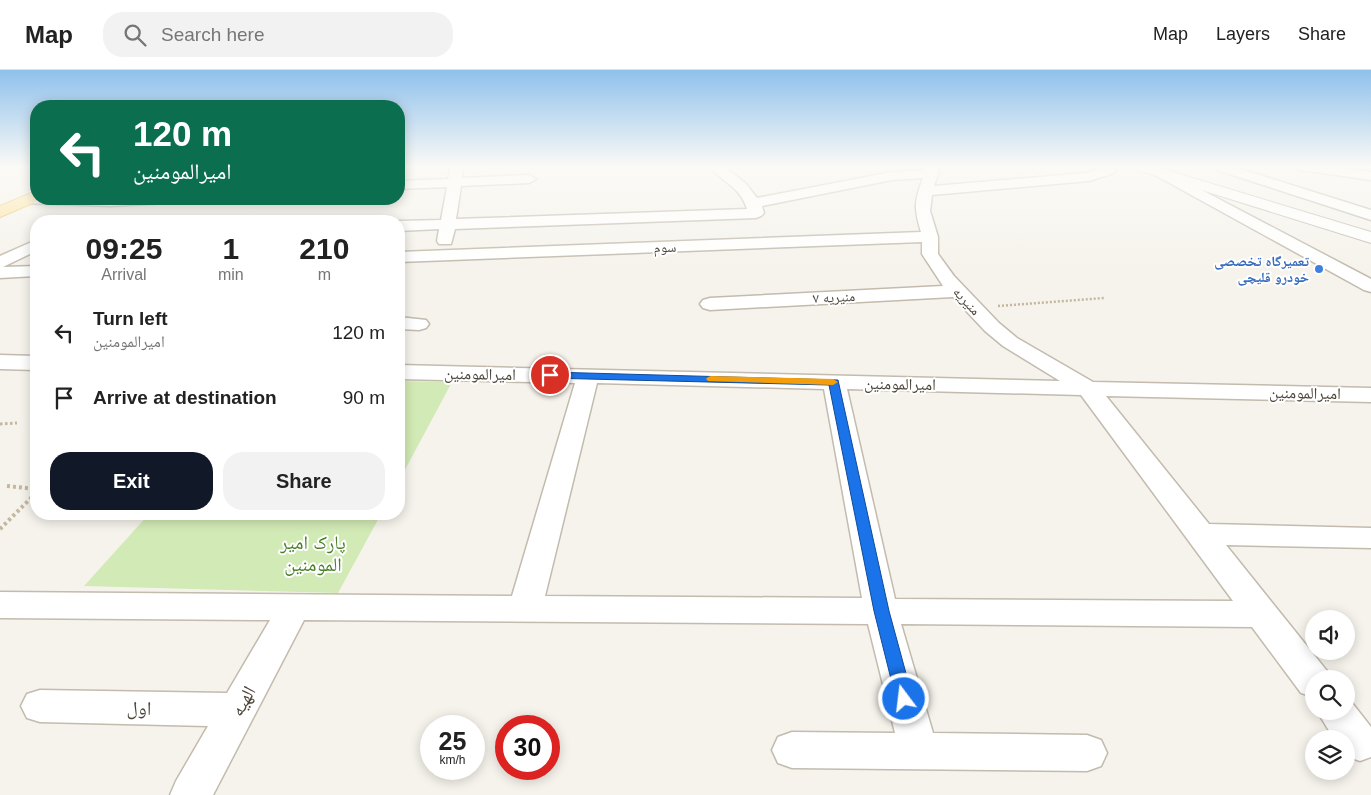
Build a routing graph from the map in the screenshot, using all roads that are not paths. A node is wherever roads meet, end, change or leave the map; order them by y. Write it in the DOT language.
graph roads {
  1 [pos="28,200"];
  2 [pos="452,200"];
  3 [pos="749,200"];
  4 [pos="791,200"];
  5 [pos="924,200"];
  6 [pos="1212,200"];
  7 [pos="1249,200"];
  8 [pos="1324,200"];
  9 [pos="106,205"];
  10 [pos="756,208"];
  11 [pos="0,212"];
  12 [pos="89,215"];
  13 [pos="1371,215"];
  14 [pos="448,225"];
  15 [pos="405,226"];
  16 [pos="930,237"];
  17 [pos="1371,238"];
  18 [pos="30,248"];
  19 [pos="443,256"];
  20 [pos="405,257"];
  21 [pos="0,263"];
  22 [pos="30,272"];
  23 [pos="0,273"];
  24 [pos="1371,286"];
  25 [pos="958,291"];
  26 [pos="710,304"];
  27 [pos="405,323"];
  28 [pos="419,324"];
  29 [pos="0,362"];
  30 [pos="30,363"];
  31 [pos="405,372"];
  32 [pos="588,376"];
  33 [pos="834,382"];
  34 [pos="1088,388"];
  35 [pos="1371,395"];
  36 [pos="1200,534"];
  37 [pos="1371,538"];
  38 [pos="0,605"];
  39 [pos="294,607"];
  40 [pos="525,609"];
  41 [pos="881,611"];
  42 [pos="1262,614"];
  43 [pos="1305,670"];
  44 [pos="40,706"];
  45 [pos="238,710"];
  46 [pos="1343,720"];
  47 [pos="1360,743"];
  48 [pos="792,750"];
  49 [pos="918,752"];
  50 [pos="1087,754"];
  51 [pos="192,795"];
  1 -- 11 [label="main road"];
  2 -- 14 [label="street"];
  3 -- 10 [label="street"];
  4 -- 10 [label="street"];
  5 -- 16 [label="street, منیریه"];
  6 -- 24 [label="street"];
  7 -- 17 [label="street"];
  8 -- 13 [label="street"];
  9 -- 12 [label="street"];
  10 -- 14 [label="street"];
  14 -- 15 [label="street"];
  14 -- 19 [label="street"];
  16 -- 19 [label="street, سوم"];
  16 -- 25 [label="street, منیریه"];
  18 -- 21 [label="street"];
  19 -- 20 [label="street, سوم"];
  22 -- 23 [label="street"];
  25 -- 26 [label="street, منیریه ۷"];
  25 -- 34 [label="street, منیریه"];
  27 -- 28 [label="street"];
  29 -- 30 [label="street"];
  31 -- 32 [label="street, امیرالمومنین"];
  32 -- 33 [label="street, امیرالمومنین"];
  32 -- 40 [label="street"];
  33 -- 34 [label="street, امیرالمومنین"];
  33 -- 41 [label="street"];
  34 -- 35 [label="street, امیرالمومنین"];
  34 -- 36 [label="street"];
  36 -- 37 [label="street"];
  36 -- 42 [label="street"];
  38 -- 39 [label="street"];
  39 -- 40 [label="street"];
  39 -- 45 [label="street, الهیه"];
  40 -- 41 [label="street"];
  41 -- 42 [label="street"];
  41 -- 49 [label="street"];
  42 -- 43 [label="street"];
  44 -- 45 [label="street, اول"];
  45 -- 51 [label="street, الهیه"];
  46 -- 47 [label="street"];
  48 -- 49 [label="street"];
  49 -- 50 [label="street"];
}
